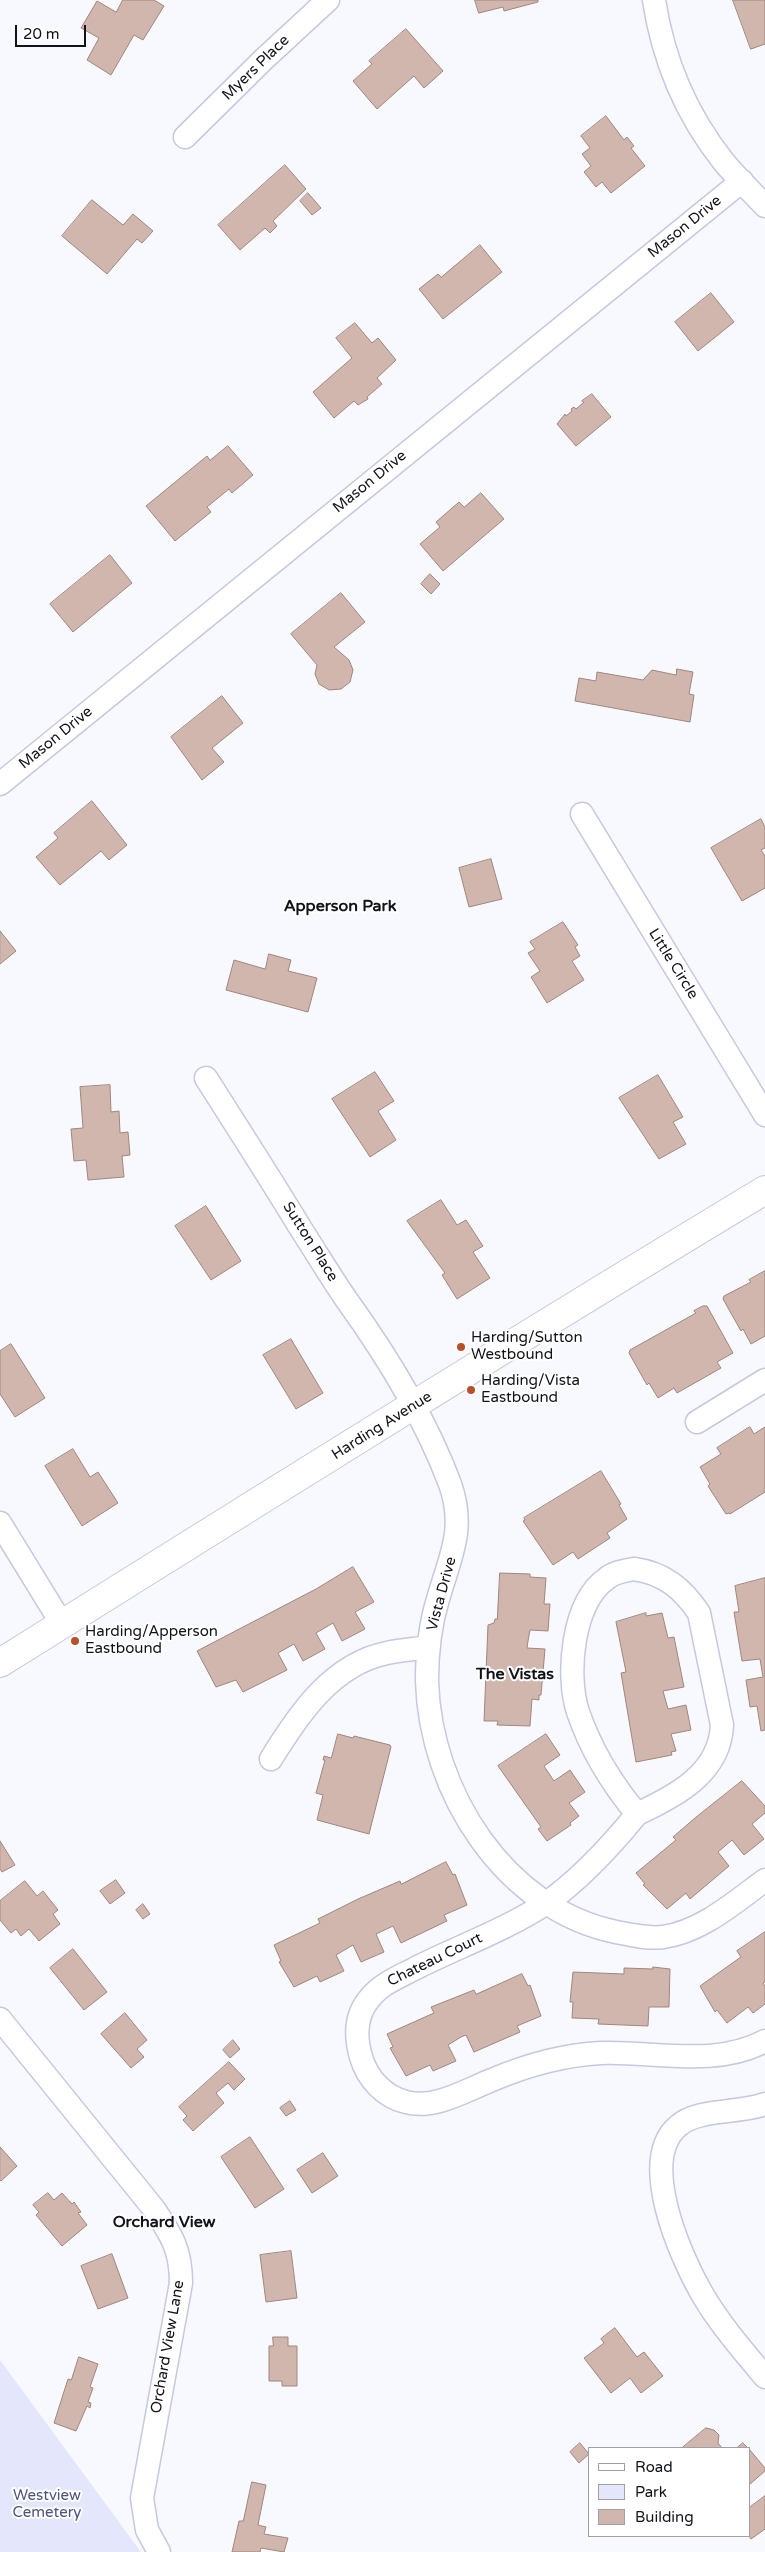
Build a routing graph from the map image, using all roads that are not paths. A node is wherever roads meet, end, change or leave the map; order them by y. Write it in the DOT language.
graph roads {
  1 [pos="328,0"];
  2 [pos="654,0"];
  3 [pos="185,137"];
  4 [pos="742,181"];
  5 [pos="765,206"];
  6 [pos="0,784"];
  7 [pos="582,814"];
  8 [pos="206,1078"];
  9 [pos="765,1115"];
  10 [pos="765,1190"];
  11 [pos="765,1380"];
  12 [pos="414,1405"];
  13 [pos="697,1422"];
  14 [pos="0,1523"];
  15 [pos="62,1624"];
  16 [pos="429,1648"];
  17 [pos="0,1663"];
  18 [pos="271,1759"];
  19 [pos="637,1814"];
  20 [pos="765,1880"];
  21 [pos="545,1904"];
  22 [pos="0,2018"];
  23 [pos="765,2041"];
  24 [pos="765,2104"];
  25 [pos="765,2377"];
  26 [pos="159,2552"];
  1 -- 3 [label="street, Myers Place"];
  2 -- 4 [label="street"];
  4 -- 5 [label="street"];
  4 -- 6 [label="street, Mason Drive"];
  7 -- 9 [label="street, Little Circle"];
  8 -- 12 [label="street, Sutton Place"];
  10 -- 12 [label="main road, Harding Avenue"];
  11 -- 13 [label="street"];
  12 -- 15 [label="main road, Harding Avenue"];
  12 -- 16 [label="street, Vista Drive"];
  14 -- 15 [label="street"];
  15 -- 17 [label="main road, Harding Avenue"];
  16 -- 18 [label="street"];
  16 -- 21 [label="street, Vista Drive"];
  19 -- 19 [label="street"];
  19 -- 21 [label="street, Chateau Court"];
  20 -- 21 [label="street"];
  21 -- 23 [label="street, Chateau Court"];
  22 -- 26 [label="street, Orchard View Lane"];
  24 -- 25 [label="street"];
}
